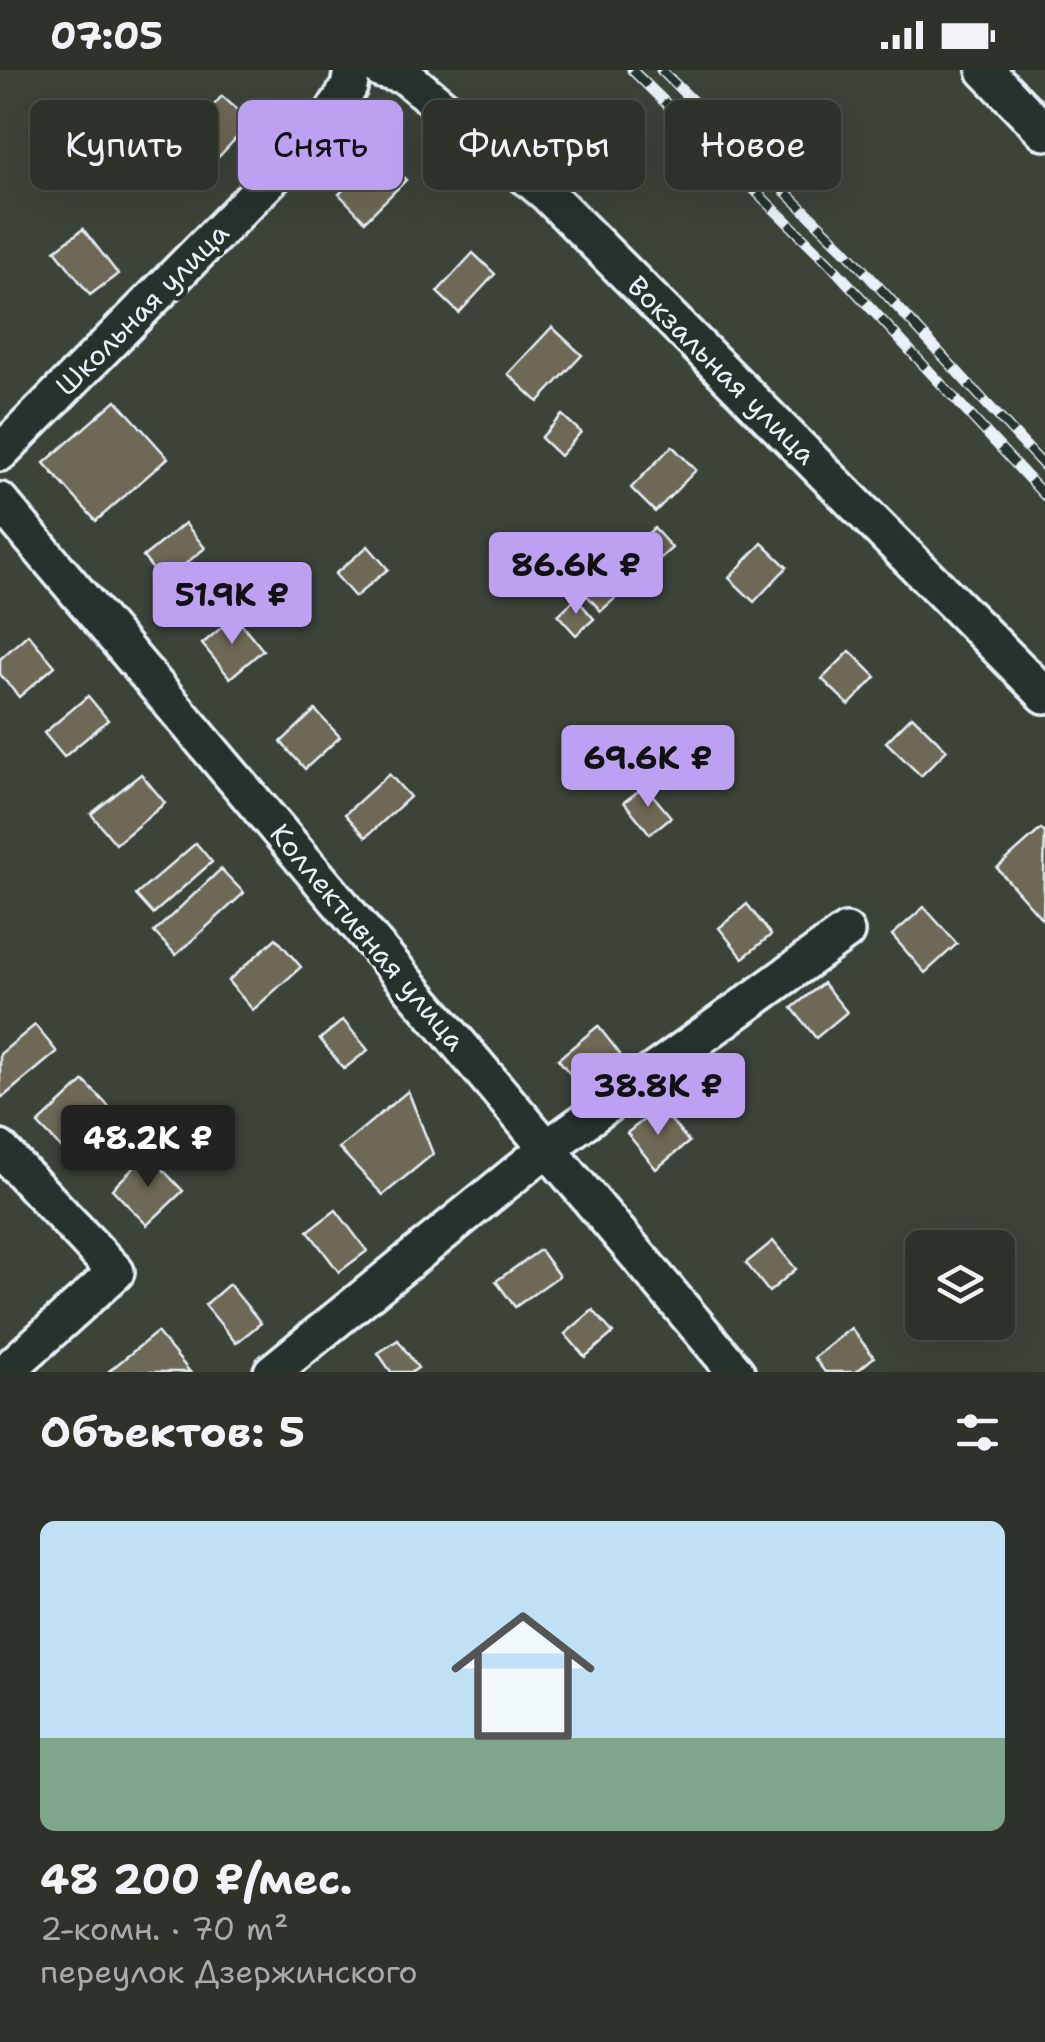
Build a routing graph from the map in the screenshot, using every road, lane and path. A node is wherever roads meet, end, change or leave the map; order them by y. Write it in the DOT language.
graph roads {
  1 [pos="352,70"];
  2 [pos="381,70"];
  3 [pos="985,70"];
  4 [pos="1045,132"];
  5 [pos="0,453"];
  6 [pos="0,501"];
  7 [pos="1045,695"];
  8 [pos="846,932"];
  9 [pos="0,1149"];
  10 [pos="546,1149"];
  11 [pos="5,1372"];
  12 [pos="272,1372"];
  13 [pos="736,1372"];
  1 -- 5 [label="street, Школьная улица"];
  2 -- 7 [label="street, Вокзальная улица"];
  3 -- 4 [label="street"];
  6 -- 10 [label="street, Коллективная улица"];
  8 -- 10 [label="street"];
  9 -- 11 [label="street"];
  10 -- 12 [label="street"];
  10 -- 13 [label="street, Коллективная улица"];
}
